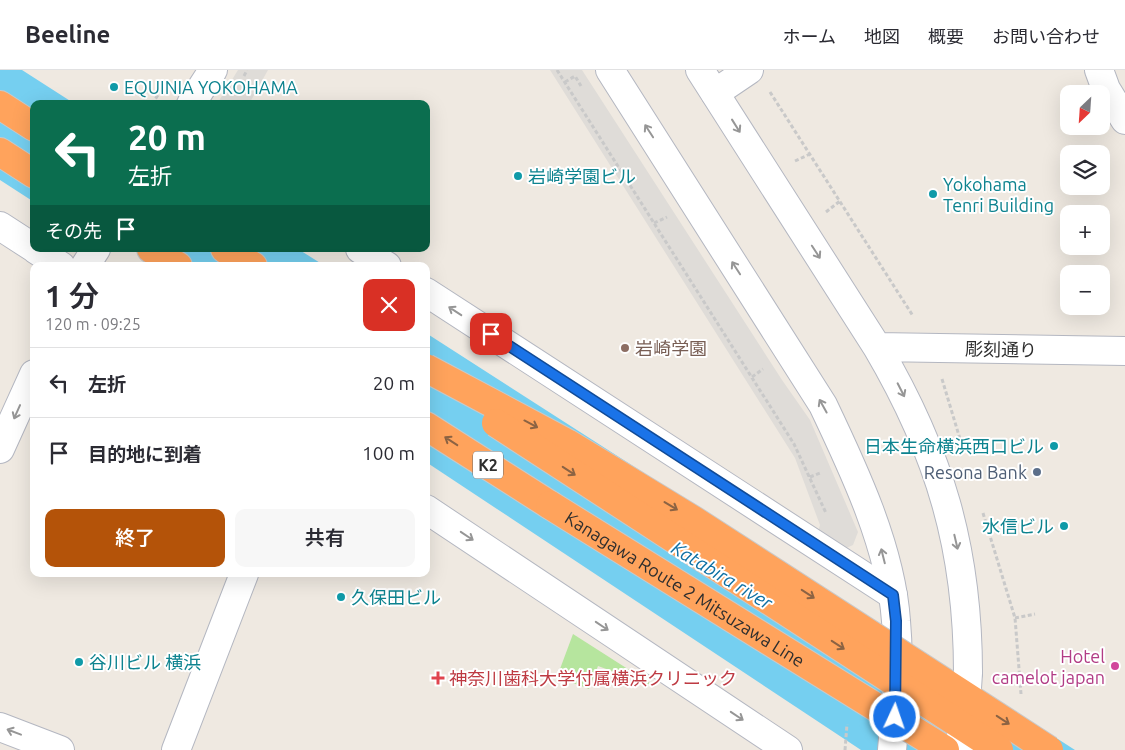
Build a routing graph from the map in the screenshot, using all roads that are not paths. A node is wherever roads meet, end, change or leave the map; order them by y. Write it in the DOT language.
graph roads {
  1 [pos="213,70"];
  2 [pos="610,70"];
  3 [pos="700,70"];
  4 [pos="1099,70"];
  5 [pos="758,78"];
  6 [pos="715,93"];
  7 [pos="194,100"];
  8 [pos="0,107"];
  9 [pos="1125,120"];
  10 [pos="30,126"];
  11 [pos="0,152"];
  12 [pos="30,171"];
  13 [pos="0,226"];
  14 [pos="30,245"];
  15 [pos="40,252"];
  16 [pos="156,252"];
  17 [pos="231,252"];
  18 [pos="365,252"];
  19 [pos="55,262"];
  20 [pos="172,262"];
  21 [pos="247,262"];
  22 [pos="381,262"];
  23 [pos="430,295"];
  24 [pos="877,348"];
  25 [pos="1125,351"];
  26 [pos="430,370"];
  27 [pos="430,380"];
  28 [pos="30,383"];
  29 [pos="430,429"];
  30 [pos="0,449"];
  31 [pos="550,505"];
  32 [pos="430,512"];
  33 [pos="243,577"];
  34 [pos="894,608"];
  35 [pos="0,727"];
  36 [pos="60,750"];
  37 [pos="176,750"];
  38 [pos="788,750"];
  39 [pos="892,750"];
  40 [pos="918,750"];
  41 [pos="945,750"];
  42 [pos="959,750"];
  43 [pos="999,750"];
  44 [pos="1049,750"];
  1 -- 7 [label="street"];
  34 -- 2 [label="street, one-way"];
  3 -- 6 [label="street"];
  4 -- 9 [label="street"];
  5 -- 6 [label="street"];
  6 -- 24 [label="street, one-way"];
  8 -- 10 [label="highway"];
  11 -- 12 [label="highway"];
  13 -- 14 [label="street"];
  15 -- 19 [label="street"];
  16 -- 20 [label="highway"];
  17 -- 21 [label="highway"];
  18 -- 22 [label="street"];
  34 -- 23 [label="street, one-way"];
  24 -- 25 [label="street, 彫刻通り"];
  24 -- 42 [label="street, one-way, bridge"];
  26 -- 44 [label="highway, one-way, bridge"];
  27 -- 43 [label="highway, Kanagawa Route 2 Mitsuzawa Line / K2, one-way, bridge"];
  28 -- 30 [label="street, one-way"];
  31 -- 29 [label="highway, Kanagawa Route 2 Mitsuzawa Line / K2, one-way"];
  31 -- 40 [label="highway, bridge"];
  31 -- 41 [label="highway, Kanagawa Route 2 Mitsuzawa Line / K2, bridge"];
  32 -- 38 [label="street, one-way"];
  33 -- 37 [label="street"];
  34 -- 39 [label="street, bridge"];
  36 -- 35 [label="street, one-way"];
}
